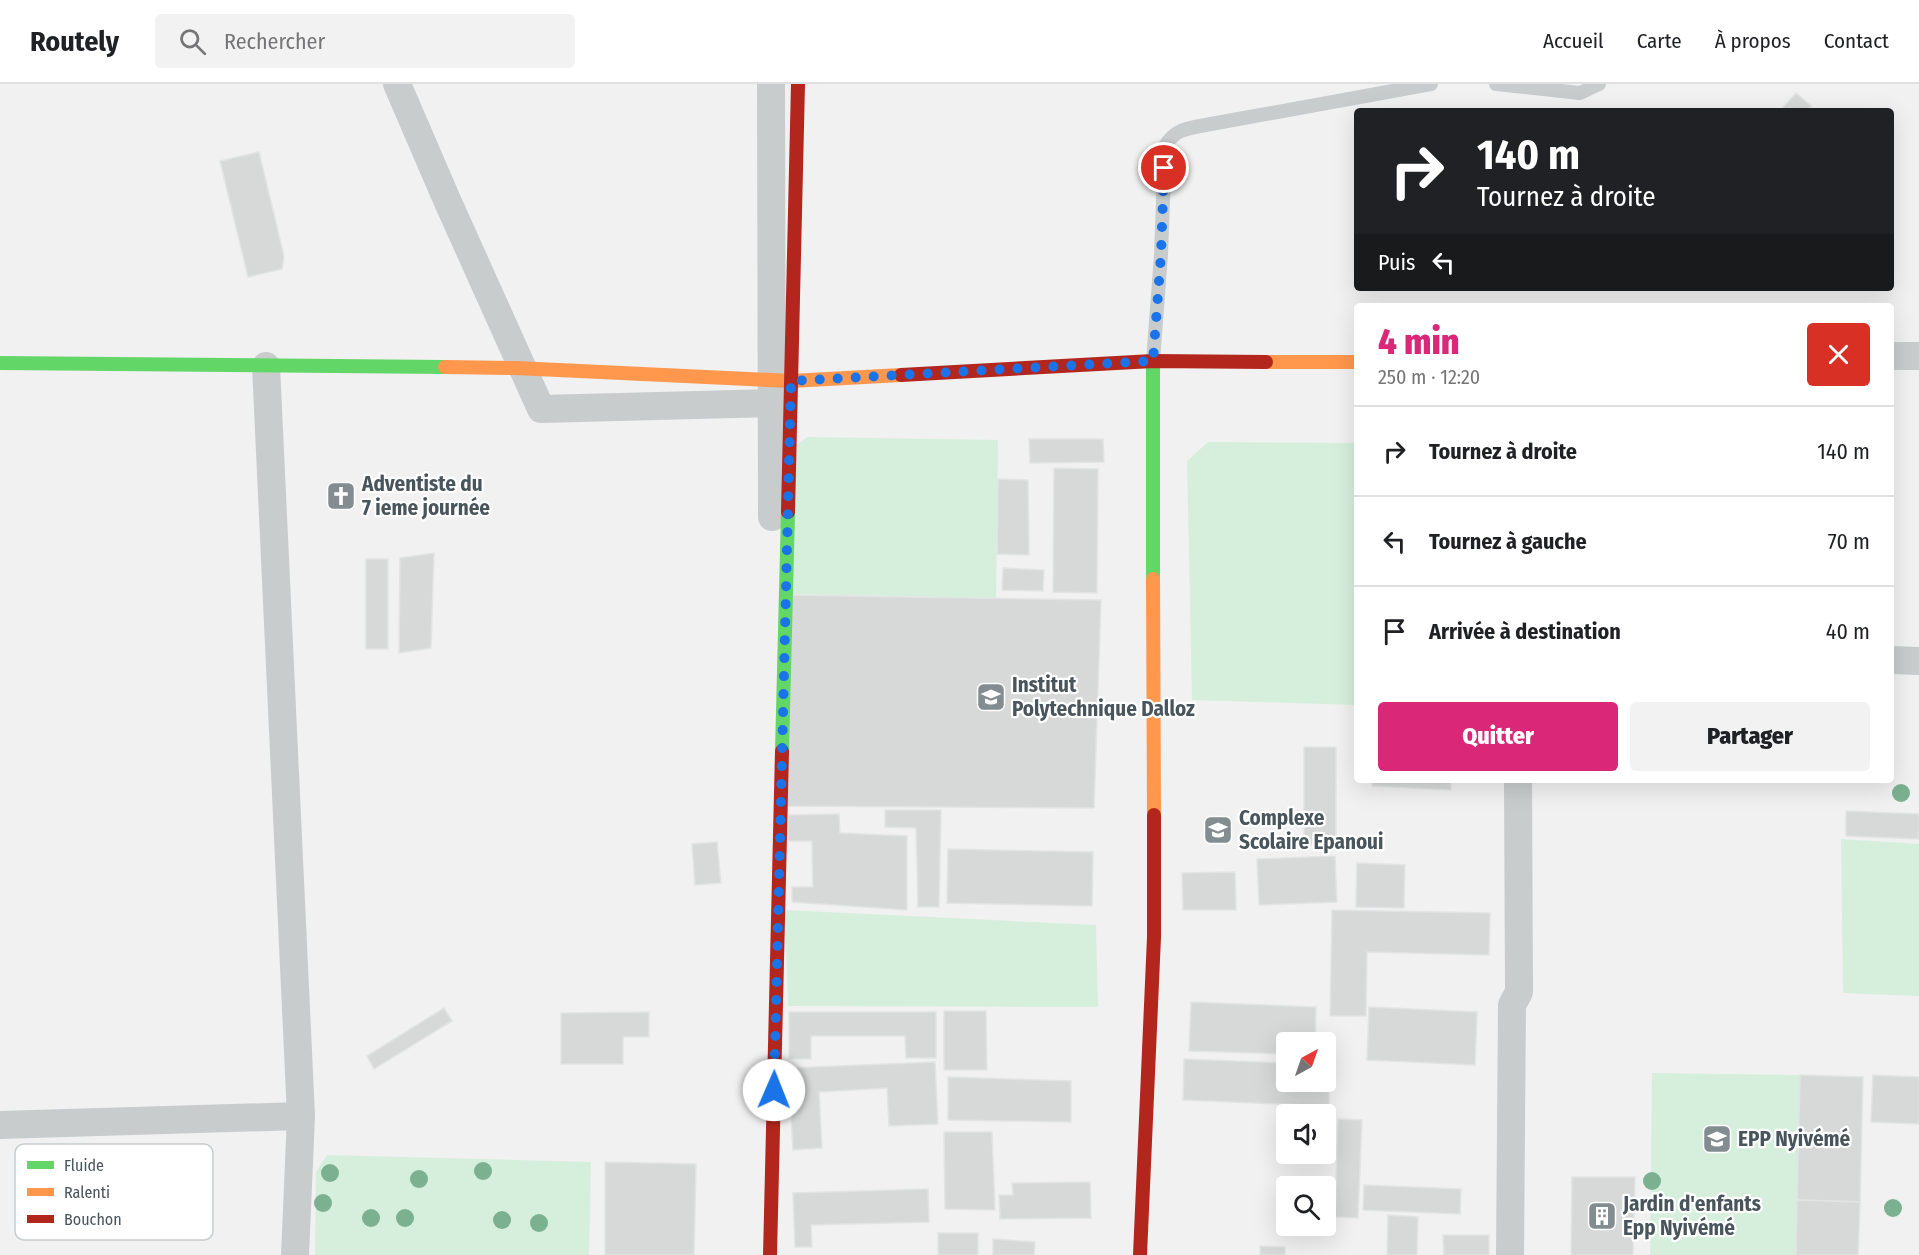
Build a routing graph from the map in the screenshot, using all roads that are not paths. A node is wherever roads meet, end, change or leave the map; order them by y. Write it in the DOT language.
graph roads {
  1 [pos="397,84"];
  2 [pos="402,84"];
  3 [pos="771,84"];
  4 [pos="798,84"];
  5 [pos="1431,84"];
  6 [pos="1497,84"];
  7 [pos="1599,84"];
  8 [pos="1894,356"];
  9 [pos="1919,356"];
  10 [pos="1153,361"];
  11 [pos="1354,362"];
  12 [pos="0,363"];
  13 [pos="266,366"];
  14 [pos="516,368"];
  15 [pos="791,381"];
  16 [pos="772,403"];
  17 [pos="1894,660"];
  18 [pos="1919,661"];
  19 [pos="1518,783"];
  20 [pos="301,1116"];
  21 [pos="0,1125"];
  22 [pos="295,1255"];
  23 [pos="769,1255"];
  24 [pos="1140,1255"];
  25 [pos="1510,1255"];
  1 -- 16 [label="street"];
  2 -- 14 [label="street"];
  3 -- 16 [label="street"];
  4 -- 15 [label="street"];
  5 -- 10 [label="lane"];
  6 -- 7 [label="lane"];
  8 -- 9 [label="street"];
  10 -- 11 [label="street"];
  10 -- 15 [label="street"];
  10 -- 24 [label="street"];
  12 -- 13 [label="street"];
  13 -- 14 [label="street"];
  13 -- 20 [label="street"];
  14 -- 15 [label="street"];
  15 -- 23 [label="street"];
  16 -- 23 [label="street"];
  17 -- 18 [label="street"];
  19 -- 25 [label="street"];
  20 -- 21 [label="street"];
  20 -- 22 [label="street"];
}
